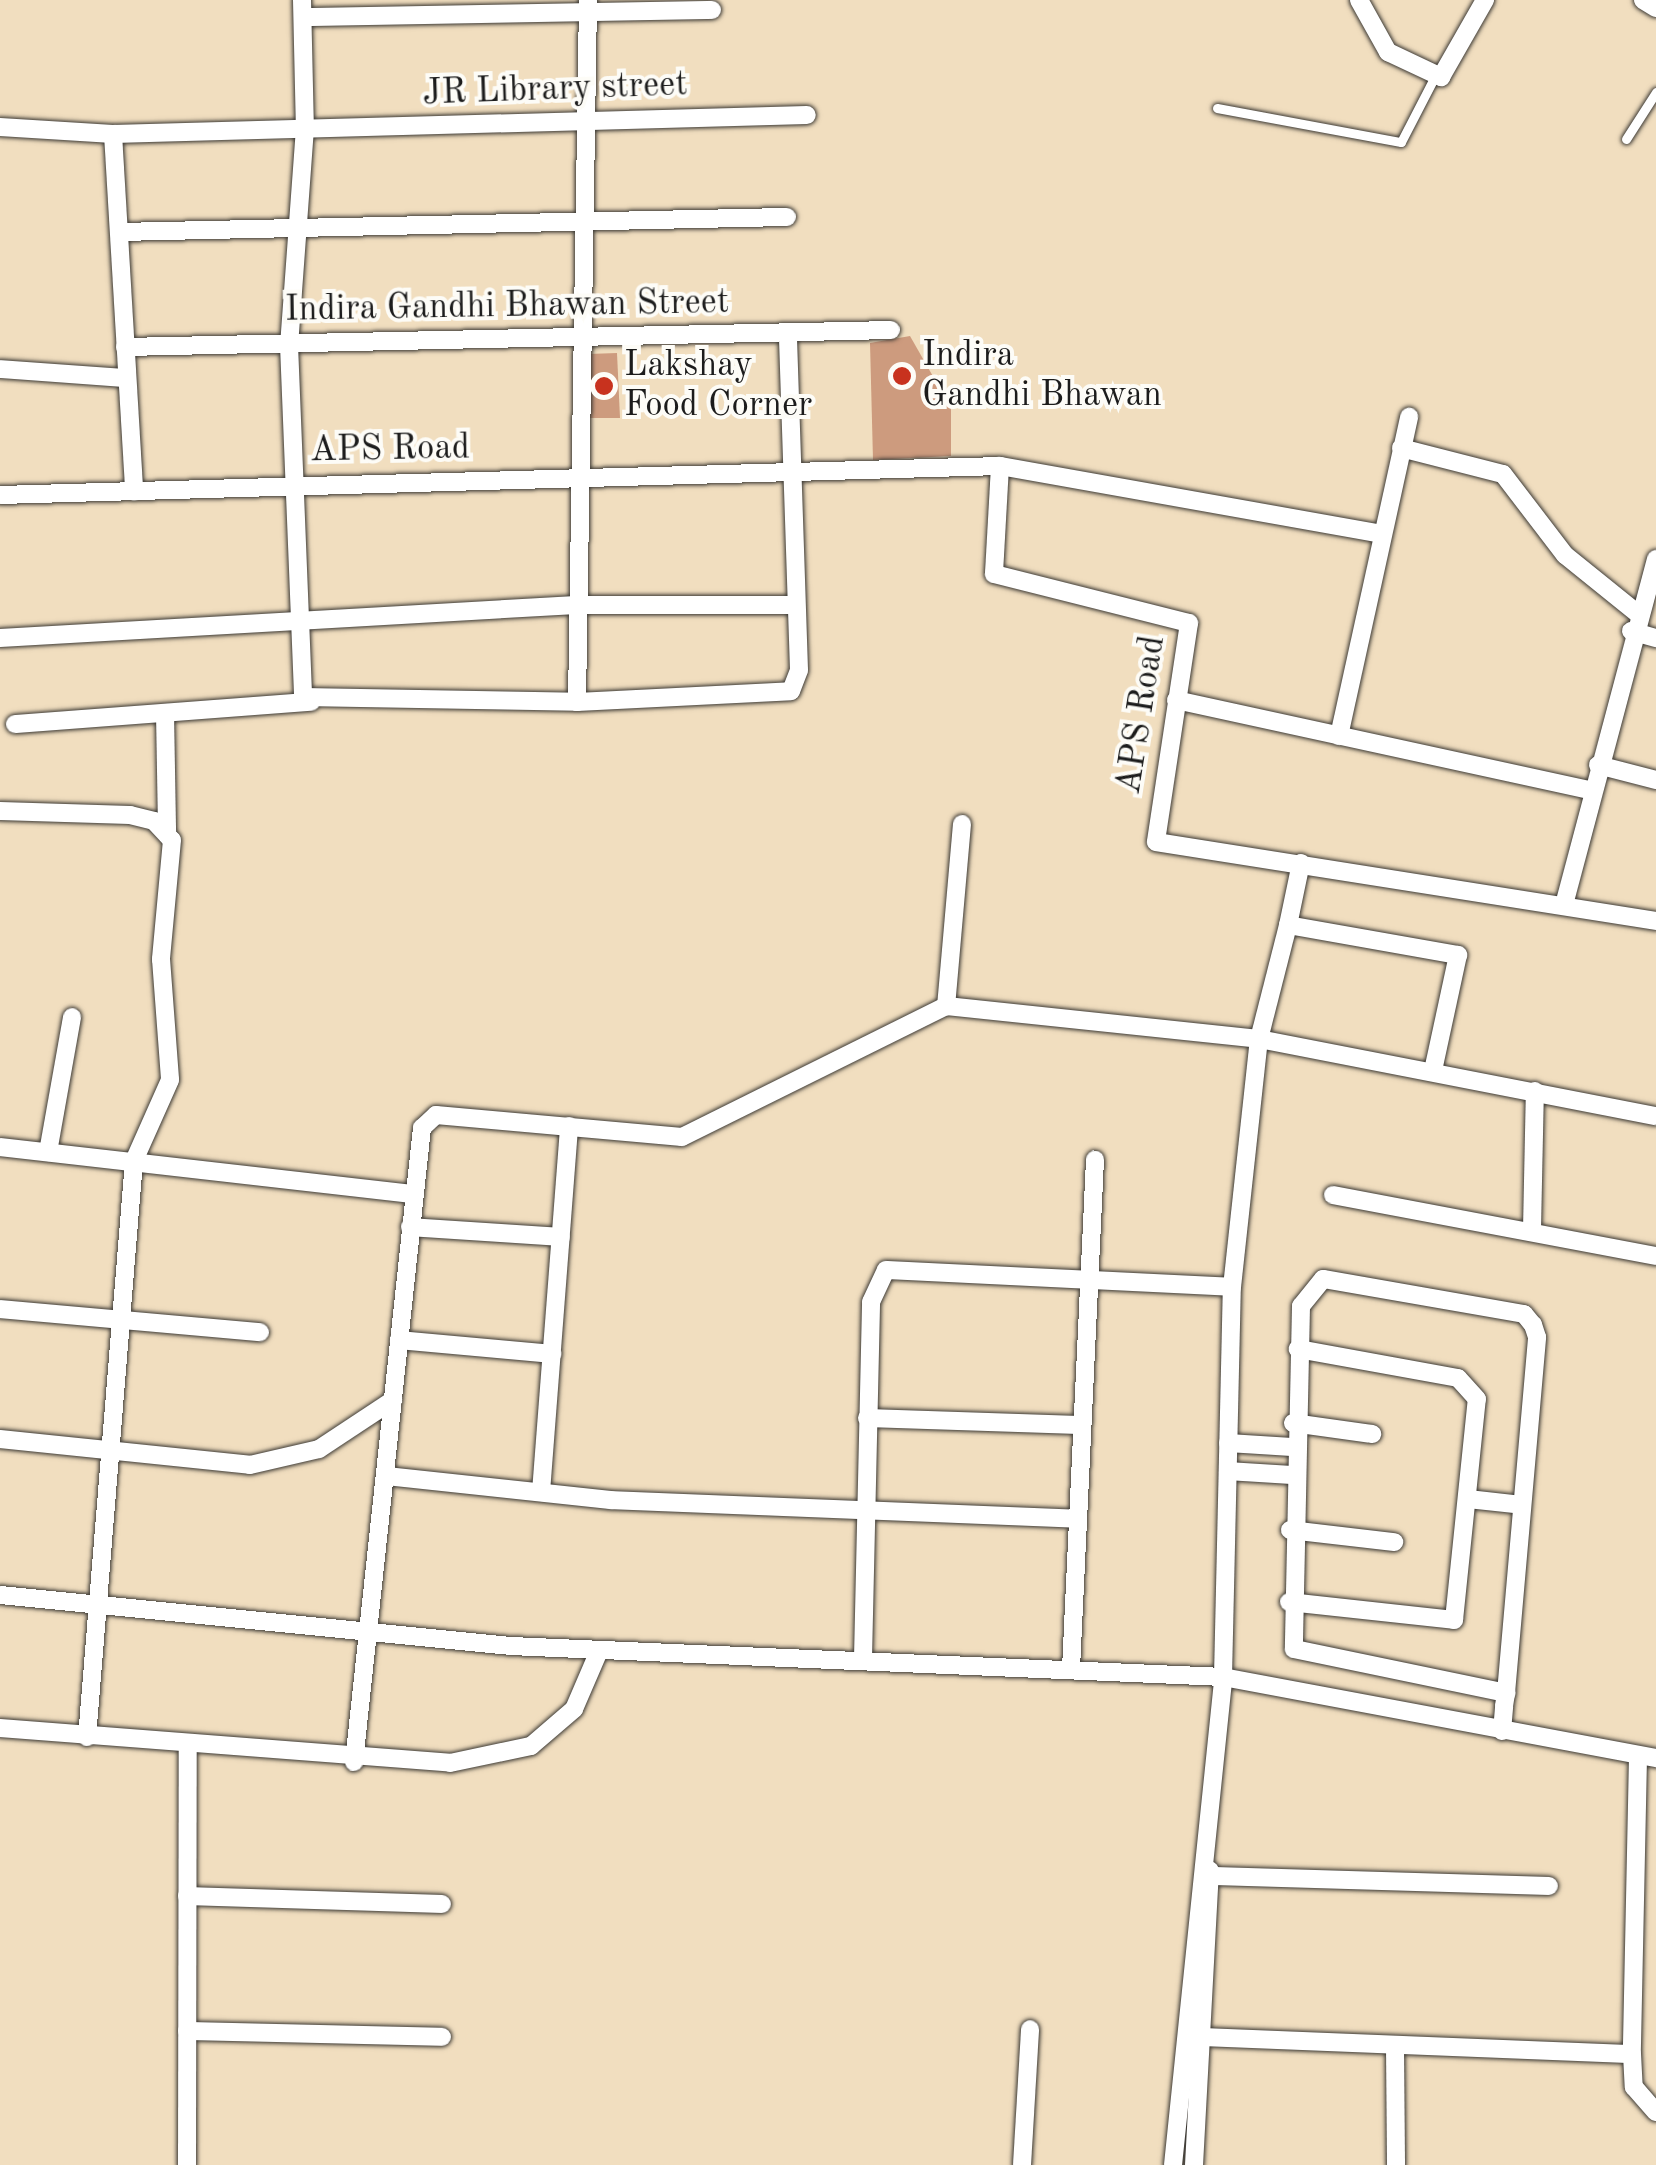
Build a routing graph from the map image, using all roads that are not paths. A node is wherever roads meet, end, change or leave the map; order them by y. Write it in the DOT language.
graph roads {
  1 [pos="1359,0"];
  2 [pos="1485,0"];
  3 [pos="1643,0"];
  4 [pos="304,8"];
  5 [pos="589,8"];
  6 [pos="1656,8"];
  7 [pos="712,10"];
  8 [pos="1434,76"];
  9 [pos="1656,92"];
  10 [pos="1217,108"];
  11 [pos="806,115"];
  12 [pos="587,122"];
  13 [pos="0,127"];
  14 [pos="305,128"];
  15 [pos="113,134"];
  16 [pos="1626,139"];
  17 [pos="787,217"];
  18 [pos="582,224"];
  19 [pos="298,229"];
  20 [pos="119,232"];
  21 [pos="891,330"];
  22 [pos="788,334"];
  23 [pos="579,337"];
  24 [pos="288,345"];
  25 [pos="125,347"];
  26 [pos="0,369"];
  27 [pos="126,378"];
  28 [pos="1409,417"];
  29 [pos="1401,448"];
  30 [pos="1000,466"];
  31 [pos="790,475"];
  32 [pos="578,480"];
  33 [pos="294,484"];
  34 [pos="134,491"];
  35 [pos="0,494"];
  36 [pos="1381,534"];
  37 [pos="1656,558"];
  38 [pos="576,605"];
  39 [pos="796,606"];
  40 [pos="296,616"];
  41 [pos="1634,622"];
  42 [pos="0,638"];
  43 [pos="1656,638"];
  44 [pos="1176,700"];
  45 [pos="311,702"];
  46 [pos="576,702"];
  47 [pos="165,713"];
  48 [pos="15,724"];
  49 [pos="1339,736"];
  50 [pos="1598,765"];
  51 [pos="1656,780"];
  52 [pos="1590,790"];
  53 [pos="0,811"];
  54 [pos="962,824"];
  55 [pos="168,832"];
  56 [pos="1301,864"];
  57 [pos="1565,900"];
  58 [pos="1656,921"];
  59 [pos="1288,925"];
  60 [pos="946,1006"];
  61 [pos="72,1017"];
  62 [pos="1259,1038"];
  63 [pos="1433,1072"];
  64 [pos="1535,1091"];
  65 [pos="1656,1116"];
  66 [pos="569,1126"];
  67 [pos="0,1147"];
  68 [pos="48,1152"];
  69 [pos="1095,1160"];
  70 [pos="134,1162"];
  71 [pos="414,1194"];
  72 [pos="1333,1195"];
  73 [pos="410,1227"];
  74 [pos="1532,1229"];
  75 [pos="561,1236"];
  76 [pos="1656,1256"];
  77 [pos="1086,1280"];
  78 [pos="1232,1287"];
  79 [pos="0,1309"];
  80 [pos="124,1323"];
  81 [pos="260,1332"];
  82 [pos="399,1340"];
  83 [pos="1298,1349"];
  84 [pos="552,1354"];
  85 [pos="393,1400"];
  86 [pos="866,1418"];
  87 [pos="1294,1423"];
  88 [pos="1080,1425"];
  89 [pos="1372,1434"];
  90 [pos="0,1439"];
  91 [pos="1228,1442"];
  92 [pos="1292,1447"];
  93 [pos="109,1449"];
  94 [pos="1228,1470"];
  95 [pos="1291,1475"];
  96 [pos="386,1476"];
  97 [pos="541,1492"];
  98 [pos="1468,1498"];
  99 [pos="1522,1505"];
  100 [pos="864,1508"];
  101 [pos="1076,1519"];
  102 [pos="1290,1530"];
  103 [pos="1394,1542"];
  104 [pos="0,1595"];
  105 [pos="1289,1602"];
  106 [pos="96,1605"];
  107 [pos="370,1632"];
  108 [pos="599,1651"];
  109 [pos="863,1658"];
  110 [pos="1071,1669"];
  111 [pos="1223,1676"];
  112 [pos="1405,1676"];
  113 [pos="1506,1693"];
  114 [pos="1400,1711"];
  115 [pos="0,1728"];
  116 [pos="1502,1731"];
  117 [pos="87,1737"];
  118 [pos="188,1746"];
  119 [pos="1647,1757"];
  120 [pos="354,1762"];
  121 [pos="1210,1869"];
  122 [pos="1549,1886"];
  123 [pos="188,1896"];
  124 [pos="442,1904"];
  125 [pos="1030,2030"];
  126 [pos="187,2031"];
  127 [pos="442,2037"];
  128 [pos="1206,2037"];
  129 [pos="1395,2047"];
  130 [pos="1632,2054"];
  131 [pos="1656,2112"];
  132 [pos="186,2165"];
  133 [pos="1022,2165"];
  134 [pos="1173,2165"];
  135 [pos="1194,2165"];
  136 [pos="1396,2165"];
  1 -- 8 [label="street"];
  2 -- 8 [label="street"];
  3 -- 6 [label="street"];
  4 -- 5 [label="street"];
  4 -- 14 [label="street"];
  5 -- 7 [label="street"];
  5 -- 12 [label="street"];
  8 -- 10 [label="lane"];
  9 -- 16 [label="lane"];
  11 -- 12 [label="street, JR Library street"];
  12 -- 14 [label="street, JR Library street"];
  12 -- 18 [label="street"];
  13 -- 15 [label="street, JR Library street"];
  14 -- 15 [label="street, JR Library street"];
  14 -- 19 [label="street"];
  15 -- 20 [label="street"];
  17 -- 18 [label="street"];
  18 -- 19 [label="street"];
  18 -- 23 [label="street"];
  19 -- 20 [label="street"];
  19 -- 24 [label="street"];
  20 -- 25 [label="street"];
  21 -- 22 [label="street, Indira Gandhi Bhawan Street"];
  22 -- 23 [label="street, Indira Gandhi Bhawan Street"];
  22 -- 31 [label="street"];
  23 -- 24 [label="street, Indira Gandhi Bhawan Street"];
  23 -- 32 [label="street"];
  24 -- 25 [label="street, Indira Gandhi Bhawan Street"];
  24 -- 33 [label="street"];
  25 -- 27 [label="street"];
  26 -- 27 [label="street"];
  27 -- 34 [label="street"];
  28 -- 29 [label="street"];
  29 -- 36 [label="street"];
  29 -- 41 [label="street"];
  30 -- 31 [label="street, APS Road"];
  30 -- 36 [label="street"];
  30 -- 44 [label="street, APS Road"];
  31 -- 32 [label="street, APS Road"];
  31 -- 39 [label="street"];
  32 -- 33 [label="street, APS Road"];
  32 -- 38 [label="street"];
  33 -- 34 [label="street, APS Road"];
  33 -- 40 [label="street"];
  34 -- 35 [label="street, APS Road"];
  36 -- 49 [label="street"];
  37 -- 41 [label="street"];
  38 -- 39 [label="street"];
  38 -- 40 [label="street"];
  38 -- 46 [label="street"];
  39 -- 46 [label="street"];
  40 -- 42 [label="street"];
  40 -- 45 [label="street"];
  41 -- 43 [label="street"];
  41 -- 50 [label="street"];
  44 -- 49 [label="street"];
  44 -- 56 [label="street, APS Road"];
  45 -- 46 [label="street"];
  45 -- 47 [label="street"];
  47 -- 48 [label="street"];
  47 -- 55 [label="street"];
  49 -- 52 [label="street"];
  50 -- 51 [label="street"];
  50 -- 52 [label="street"];
  52 -- 57 [label="street"];
  53 -- 55 [label="street"];
  54 -- 60 [label="street"];
  55 -- 70 [label="street"];
  56 -- 57 [label="street, APS Road"];
  56 -- 59 [label="street"];
  57 -- 58 [label="street, APS Road"];
  59 -- 62 [label="street"];
  59 -- 63 [label="street"];
  60 -- 62 [label="street"];
  60 -- 66 [label="street"];
  61 -- 68 [label="street"];
  62 -- 63 [label="street"];
  62 -- 78 [label="street"];
  63 -- 64 [label="street"];
  64 -- 65 [label="street"];
  64 -- 74 [label="street"];
  66 -- 71 [label="street"];
  66 -- 75 [label="street"];
  67 -- 68 [label="street"];
  68 -- 70 [label="street"];
  69 -- 77 [label="street"];
  70 -- 71 [label="street"];
  70 -- 80 [label="street"];
  71 -- 73 [label="street"];
  72 -- 74 [label="street"];
  73 -- 75 [label="street"];
  73 -- 82 [label="street"];
  74 -- 76 [label="street"];
  75 -- 84 [label="street"];
  77 -- 78 [label="street"];
  77 -- 86 [label="street"];
  77 -- 88 [label="street"];
  78 -- 91 [label="street"];
  79 -- 80 [label="street"];
  80 -- 81 [label="street"];
  80 -- 93 [label="street"];
  82 -- 84 [label="street"];
  82 -- 85 [label="street"];
  83 -- 87 [label="street"];
  83 -- 98 [label="street"];
  83 -- 99 [label="street"];
  84 -- 97 [label="street"];
  85 -- 93 [label="street"];
  85 -- 96 [label="street"];
  86 -- 88 [label="street"];
  86 -- 100 [label="street"];
  87 -- 89 [label="street"];
  87 -- 92 [label="street"];
  88 -- 101 [label="street"];
  90 -- 93 [label="street"];
  91 -- 92 [label="street"];
  91 -- 94 [label="street"];
  92 -- 95 [label="street"];
  93 -- 106 [label="street"];
  94 -- 95 [label="street"];
  94 -- 111 [label="street"];
  95 -- 102 [label="street"];
  96 -- 97 [label="street"];
  96 -- 107 [label="street"];
  97 -- 100 [label="street"];
  98 -- 99 [label="street"];
  98 -- 105 [label="street"];
  99 -- 113 [label="street"];
  100 -- 101 [label="street"];
  100 -- 109 [label="street"];
  101 -- 110 [label="street"];
  102 -- 103 [label="street"];
  102 -- 105 [label="street"];
  104 -- 106 [label="street"];
  105 -- 112 [label="street"];
  106 -- 107 [label="street"];
  106 -- 117 [label="street"];
  107 -- 108 [label="street"];
  107 -- 120 [label="street"];
  108 -- 109 [label="street"];
  108 -- 120 [label="street"];
  109 -- 110 [label="street"];
  110 -- 111 [label="street"];
  111 -- 114 [label="street"];
  111 -- 121 [label="street"];
  112 -- 113 [label="street"];
  112 -- 114 [label="street"];
  113 -- 116 [label="street"];
  114 -- 116 [label="street"];
  115 -- 117 [label="street"];
  116 -- 119 [label="street"];
  117 -- 118 [label="street"];
  118 -- 120 [label="street"];
  118 -- 123 [label="street"];
  119 -- 130 [label="street"];
  121 -- 122 [label="street"];
  121 -- 128 [label="street"];
  121 -- 134 [label="street"];
  123 -- 124 [label="street"];
  123 -- 126 [label="street"];
  125 -- 133 [label="street"];
  126 -- 127 [label="street"];
  126 -- 132 [label="street"];
  128 -- 129 [label="street"];
  128 -- 135 [label="street"];
  129 -- 130 [label="street"];
  129 -- 136 [label="street"];
  130 -- 131 [label="street"];
}
